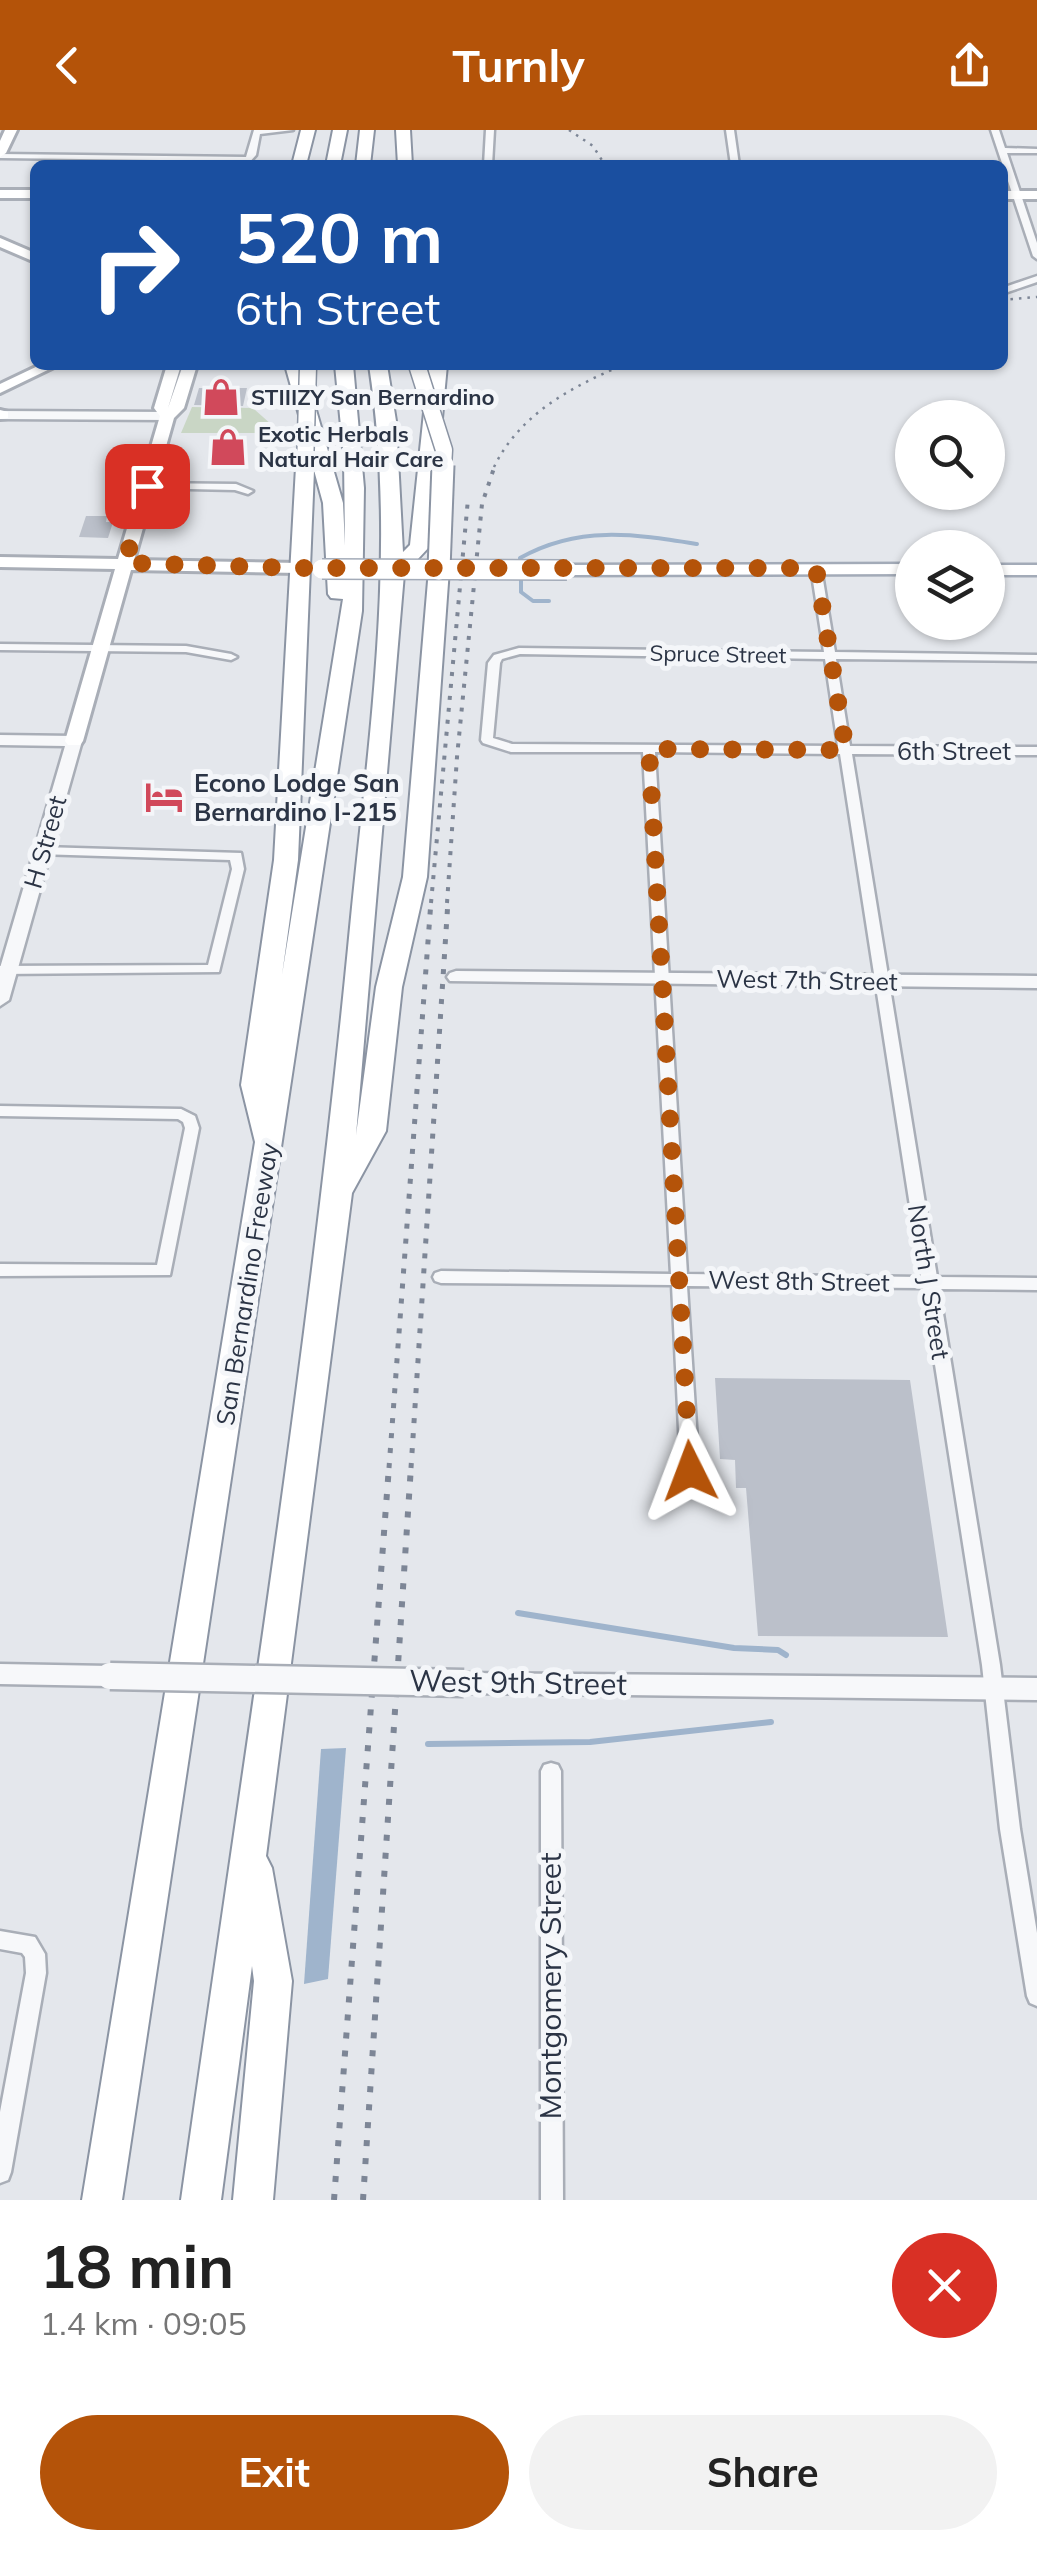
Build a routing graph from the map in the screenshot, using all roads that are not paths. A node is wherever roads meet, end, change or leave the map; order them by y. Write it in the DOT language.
graph roads {
  1 [pos="11,130"];
  2 [pos="290,130"];
  3 [pos="308,130"];
  4 [pos="340,130"];
  5 [pos="367,130"];
  6 [pos="403,130"];
  7 [pos="490,130"];
  8 [pos="730,130"];
  9 [pos="994,130"];
  10 [pos="1001,150"];
  11 [pos="1037,150"];
  12 [pos="0,155"];
  13 [pos="174,160"];
  14 [pos="246,160"];
  15 [pos="300,160"];
  16 [pos="334,160"];
  17 [pos="363,160"];
  18 [pos="404,160"];
  19 [pos="488,160"];
  20 [pos="733,160"];
  21 [pos="1003,160"];
  22 [pos="30,190"];
  23 [pos="0,191"];
  24 [pos="1010,195"];
  25 [pos="1037,195"];
  26 [pos="0,242"];
  27 [pos="30,256"];
  28 [pos="1037,256"];
  29 [pos="1037,278"];
  30 [pos="1008,289"];
  31 [pos="40,370"];
  32 [pos="172,370"];
  33 [pos="188,370"];
  34 [pos="295,370"];
  35 [pos="308,370"];
  36 [pos="345,370"];
  37 [pos="379,370"];
  38 [pos="419,370"];
  39 [pos="438,370"];
  40 [pos="0,389"];
  41 [pos="1,414"];
  42 [pos="167,416"];
  43 [pos="147,486"];
  44 [pos="248,490"];
  45 [pos="0,562"];
  46 [pos="125,563"];
  47 [pos="310,568"];
  48 [pos="816,568"];
  49 [pos="439,569"];
  50 [pos="895,569"];
  51 [pos="1005,570"];
  52 [pos="1037,570"];
  53 [pos="394,574"];
  54 [pos="0,647"];
  55 [pos="100,648"];
  56 [pos="830,656"];
  57 [pos="231,657"];
  58 [pos="1037,658"];
  59 [pos="337,721"];
  60 [pos="0,740"];
  61 [pos="74,741"];
  62 [pos="512,748"];
  63 [pos="649,749"];
  64 [pos="846,750"];
  65 [pos="1036,754"];
  66 [pos="43,851"];
  67 [pos="4,970"];
  68 [pos="456,976"];
  69 [pos="662,978"];
  70 [pos="880,980"];
  71 [pos="1037,982"];
  72 [pos="0,1000"];
  73 [pos="0,1111"];
  74 [pos="268,1152"];
  75 [pos="336,1200"];
  76 [pos="0,1270"];
  77 [pos="441,1277"];
  78 [pos="679,1280"];
  79 [pos="931,1282"];
  80 [pos="1037,1284"];
  81 [pos="690,1471"];
  82 [pos="0,1674"];
  83 [pos="994,1688"];
  84 [pos="1037,1689"];
  85 [pos="551,1771"];
  86 [pos="249,1837"];
  87 [pos="2,1940"];
  88 [pos="1034,1954"];
  89 [pos="1037,1996"];
  90 [pos="0,2172"];
  91 [pos="102,2200"];
  92 [pos="200,2200"];
  93 [pos="253,2200"];
  94 [pos="552,2200"];
  1 -- 12 [label="main road"];
  2 -- 14 [label="street"];
  3 -- 15 [label="highway"];
  4 -- 16 [label="highway"];
  5 -- 17 [label="highway"];
  6 -- 18 [label="highway"];
  7 -- 19 [label="street"];
  8 -- 20 [label="street"];
  9 -- 10 [label="street"];
  10 -- 11 [label="street"];
  10 -- 21 [label="street"];
  12 -- 13 [label="street"];
  22 -- 23 [label="main road"];
  24 -- 25 [label="main road"];
  24 -- 28 [label="street"];
  26 -- 27 [label="main road"];
  29 -- 30 [label="street"];
  31 -- 40 [label="main road"];
  32 -- 42 [label="main road"];
  33 -- 42 [label="main road"];
  34 -- 59 [label="highway"];
  35 -- 47 [label="highway, bridge"];
  36 -- 59 [label="highway, San Bernardino Freeway"];
  37 -- 53 [label="highway"];
  38 -- 49 [label="highway, bridge"];
  39 -- 53 [label="highway"];
  41 -- 42 [label="street"];
  42 -- 43 [label="main road"];
  43 -- 44 [label="street"];
  43 -- 46 [label="main road"];
  45 -- 46 [label="main road"];
  46 -- 47 [label="main road"];
  46 -- 55 [label="main road"];
  47 -- 49 [label="main road, bridge"];
  47 -- 74 [label="highway"];
  48 -- 49 [label="main road, bridge"];
  48 -- 50 [label="main road"];
  48 -- 56 [label="street, North J Street"];
  49 -- 75 [label="highway"];
  51 -- 52 [label="main road"];
  53 -- 75 [label="highway"];
  54 -- 55 [label="street"];
  55 -- 57 [label="street"];
  55 -- 61 [label="main road"];
  56 -- 58 [label="street, Spruce Street"];
  56 -- 62 [label="street, Spruce Street"];
  56 -- 64 [label="street, North J Street"];
  59 -- 74 [label="highway, San Bernardino Freeway"];
  60 -- 61 [label="street"];
  61 -- 66 [label="street, H Street"];
  62 -- 63 [label="street, 6th Street"];
  63 -- 64 [label="street, 6th Street"];
  63 -- 69 [label="street"];
  64 -- 65 [label="street, 6th Street"];
  64 -- 70 [label="street, North J Street"];
  66 -- 67 [label="street, H Street"];
  66 -- 67 [label="street"];
  67 -- 72 [label="street, H Street"];
  68 -- 69 [label="street, West 7th Street"];
  69 -- 70 [label="street, West 7th Street"];
  69 -- 78 [label="street"];
  70 -- 71 [label="street, West 7th Street"];
  70 -- 79 [label="street, North J Street"];
  73 -- 76 [label="street"];
  74 -- 91 [label="highway, San Bernardino Freeway"];
  75 -- 86 [label="highway"];
  77 -- 78 [label="street, West 8th Street"];
  78 -- 79 [label="street, West 8th Street"];
  78 -- 81 [label="street"];
  79 -- 80 [label="street, West 8th Street"];
  79 -- 83 [label="street, North J Street"];
  82 -- 83 [label="street, West 9th Street, bridge"];
  83 -- 84 [label="street, West 9th Street"];
  83 -- 88 [label="street, North J Street"];
  85 -- 94 [label="street, Montgomery Street"];
  86 -- 92 [label="highway"];
  86 -- 93 [label="highway"];
  87 -- 90 [label="street"];
  88 -- 89 [label="street, North J Street"];
}
